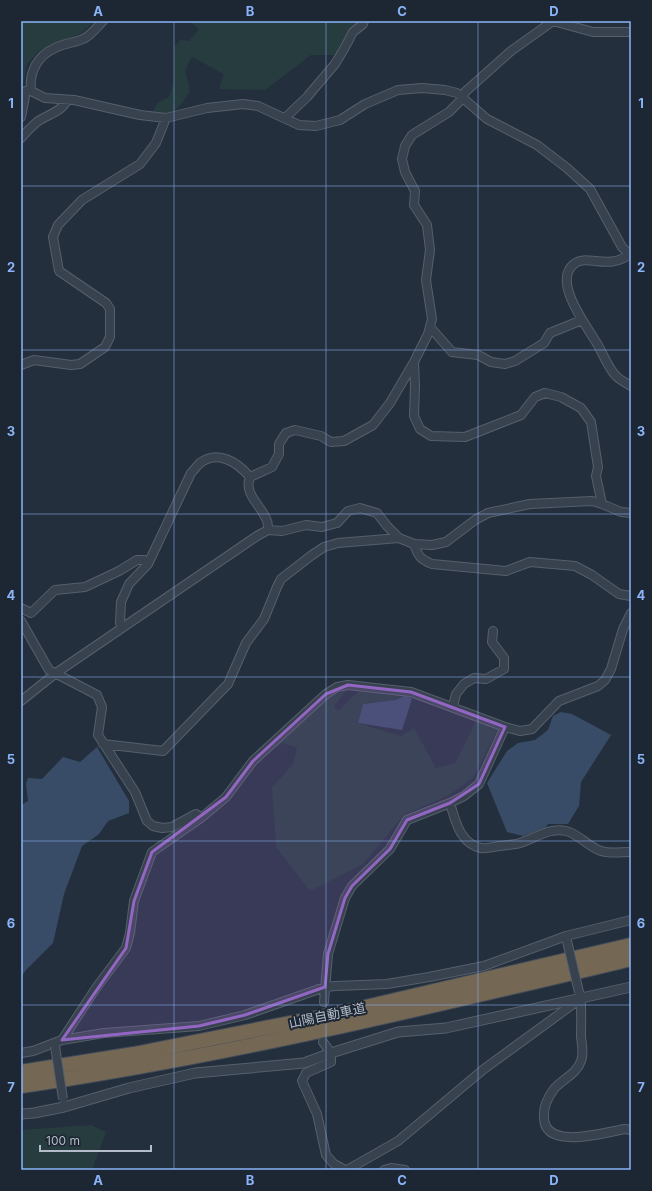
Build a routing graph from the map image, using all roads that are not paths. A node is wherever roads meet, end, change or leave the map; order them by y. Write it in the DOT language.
graph roads {
  1 [pos="103,21"];
  2 [pos="364,21"];
  3 [pos="553,21"];
  4 [pos="631,32"];
  5 [pos="31,91"];
  6 [pos="463,98"];
  7 [pos="67,100"];
  8 [pos="21,117"];
  9 [pos="166,118"];
  10 [pos="284,118"];
  11 [pos="21,138"];
  12 [pos="631,255"];
  13 [pos="582,320"];
  14 [pos="430,327"];
  15 [pos="414,362"];
  16 [pos="21,365"];
  17 [pos="631,386"];
  18 [pos="250,477"];
  19 [pos="602,504"];
  20 [pos="631,513"];
  21 [pos="268,530"];
  22 [pos="399,538"];
  23 [pos="414,544"];
  24 [pos="148,564"];
  25 [pos="631,596"];
  26 [pos="21,608"];
  27 [pos="631,613"];
  28 [pos="21,621"];
  29 [pos="122,628"];
  30 [pos="493,631"];
  31 [pos="56,673"];
  32 [pos="21,701"];
  33 [pos="453,706"];
  34 [pos="505,726"];
  35 [pos="103,744"];
  36 [pos="450,803"];
  37 [pos="201,818"];
  38 [pos="631,852"];
  39 [pos="631,920"];
  40 [pos="567,938"];
  41 [pos="631,945"];
  42 [pos="631,959"];
  43 [pos="326,987"];
  44 [pos="631,987"];
  45 [pos="580,995"];
  46 [pos="324,1002"];
  47 [pos="323,1042"];
  48 [pos="57,1043"];
  49 [pos="330,1052"];
  50 [pos="21,1053"];
  51 [pos="21,1072"];
  52 [pos="21,1086"];
  53 [pos="63,1103"];
  54 [pos="21,1114"];
  55 [pos="631,1130"];
  56 [pos="346,1170"];
  57 [pos="384,1170"];
  58 [pos="405,1170"];
  1 -- 5 [label="street"];
  2 -- 10 [label="street"];
  3 -- 4 [label="street"];
  3 -- 6 [label="street"];
  5 -- 7 [label="street"];
  5 -- 8 [label="street"];
  6 -- 10 [label="street"];
  6 -- 12 [label="street"];
  6 -- 14 [label="street"];
  7 -- 9 [label="street"];
  7 -- 11 [label="street"];
  9 -- 10 [label="street"];
  9 -- 16 [label="street"];
  12 -- 13 [label="street"];
  13 -- 14 [label="street"];
  13 -- 17 [label="street"];
  14 -- 15 [label="street"];
  15 -- 18 [label="street"];
  15 -- 19 [label="street"];
  18 -- 21 [label="street"];
  18 -- 24 [label="street"];
  19 -- 20 [label="street"];
  19 -- 23 [label="street"];
  21 -- 22 [label="street"];
  21 -- 29 [label="street"];
  22 -- 23 [label="street"];
  22 -- 35 [label="street"];
  23 -- 25 [label="street"];
  24 -- 26 [label="street"];
  24 -- 29 [label="street"];
  27 -- 34 [label="street"];
  28 -- 31 [label="street"];
  29 -- 31 [label="street"];
  30 -- 33 [label="street"];
  31 -- 32 [label="street"];
  31 -- 35 [label="street"];
  33 -- 34 [label="street"];
  33 -- 37 [label="street"];
  34 -- 36 [label="street"];
  35 -- 37 [label="street"];
  36 -- 38 [label="street"];
  36 -- 43 [label="street"];
  37 -- 48 [label="street"];
  39 -- 40 [label="street"];
  40 -- 43 [label="street"];
  40 -- 45 [label="street, bridge"];
  41 -- 51 [label="highway, 山陽自動車道"];
  42 -- 52 [label="highway, 山陽自動車道"];
  43 -- 46 [label="street"];
  43 -- 48 [label="street"];
  44 -- 45 [label="street"];
  45 -- 49 [label="street"];
  45 -- 55 [label="street"];
  45 -- 56 [label="street"];
  47 -- 49 [label="street"];
  48 -- 50 [label="street"];
  48 -- 53 [label="street, bridge"];
  49 -- 53 [label="street"];
  49 -- 56 [label="street"];
  53 -- 54 [label="street"];
  57 -- 58 [label="street"];
}
